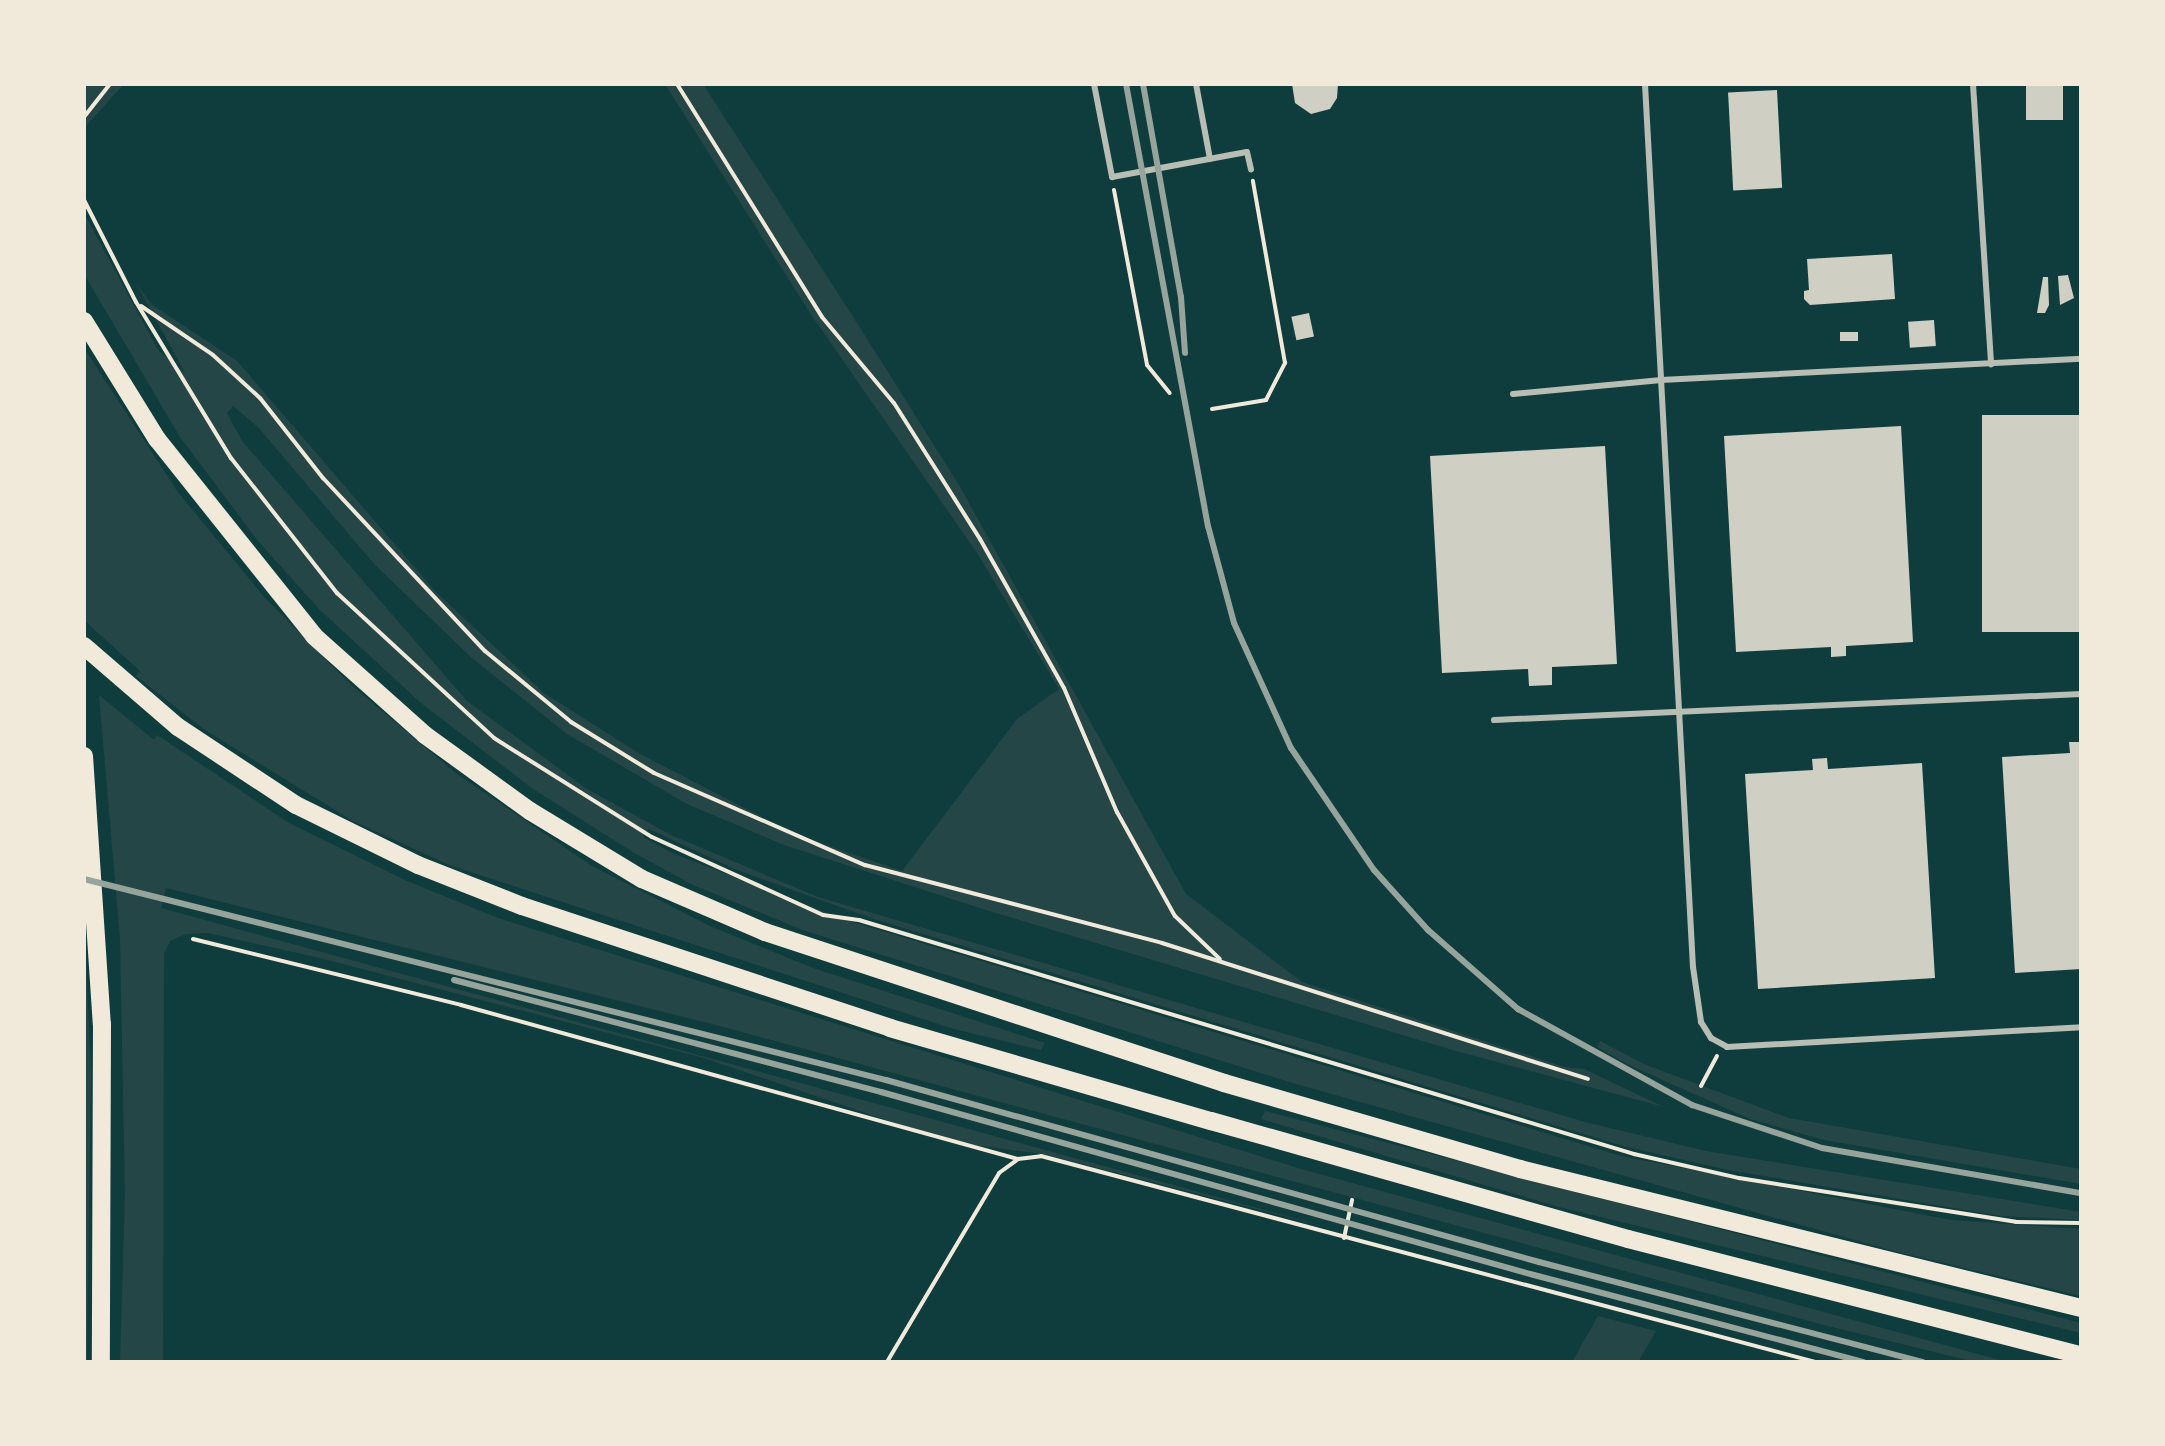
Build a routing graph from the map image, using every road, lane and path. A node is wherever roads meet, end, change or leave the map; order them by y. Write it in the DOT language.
graph roads {
  1 [pos="110,84"];
  2 [pos="677,84"];
  3 [pos="1094,84"];
  4 [pos="1196,84"];
  5 [pos="1645,84"];
  6 [pos="1973,84"];
  7 [pos="84,117"];
  8 [pos="1210,159"];
  9 [pos="1251,170"];
  10 [pos="1112,177"];
  11 [pos="84,200"];
  12 [pos="136,302"];
  13 [pos="84,321"];
  14 [pos="2081,359"];
  15 [pos="1991,364"];
  16 [pos="1661,380"];
  17 [pos="1170,393"];
  18 [pos="1513,394"];
  19 [pos="1212,409"];
  20 [pos="84,646"];
  21 [pos="2081,694"];
  22 [pos="1681,714"];
  23 [pos="1494,720"];
  24 [pos="84,756"];
  25 [pos="193,939"];
  26 [pos="1225,963"];
  27 [pos="2081,1027"];
  28 [pos="1722,1046"];
  29 [pos="1588,1079"];
  30 [pos="1701,1086"];
  31 [pos="1018,1159"];
  32 [pos="1352,1200"];
  33 [pos="2081,1223"];
  34 [pos="1344,1238"];
  35 [pos="2081,1308"];
  36 [pos="2034,1344"];
  37 [pos="2081,1355"];
  38 [pos="101,1362"];
  39 [pos="887,1362"];
  40 [pos="1816,1362"];
  41 [pos="2061,1362"];
  1 -- 7 [label="path"];
  2 -- 26 [label="path"];
  3 -- 10 [label="lane"];
  4 -- 8 [label="lane"];
  5 -- 16 [label="lane"];
  6 -- 15 [label="lane"];
  8 -- 9 [label="lane"];
  8 -- 10 [label="lane"];
  9 -- 19 [label="path"];
  10 -- 17 [label="path"];
  11 -- 12 [label="path"];
  12 -- 26 [label="path"];
  12 -- 33 [label="path"];
  13 -- 35 [label="highway"];
  14 -- 15 [label="lane"];
  15 -- 16 [label="lane"];
  16 -- 18 [label="lane"];
  16 -- 22 [label="lane"];
  20 -- 36 [label="highway"];
  21 -- 22 [label="lane"];
  22 -- 23 [label="lane"];
  22 -- 28 [label="lane"];
  24 -- 38 [label="highway"];
  25 -- 31 [label="path"];
  26 -- 29 [label="path"];
  27 -- 28 [label="lane"];
  28 -- 30 [label="path"];
  31 -- 34 [label="path"];
  31 -- 39 [label="path"];
  32 -- 34 [label="path"];
  34 -- 40 [label="path"];
  36 -- 37 [label="highway"];
  36 -- 41 [label="highway"];
}
